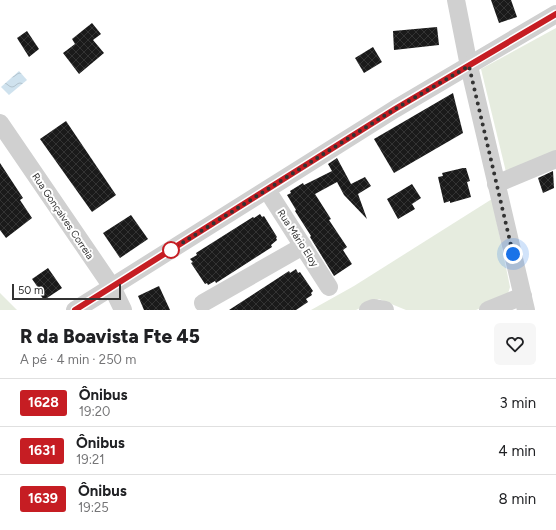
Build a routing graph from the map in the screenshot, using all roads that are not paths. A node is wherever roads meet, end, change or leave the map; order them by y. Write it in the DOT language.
graph roads {
  1 [pos="456,0"];
  2 [pos="556,14"];
  3 [pos="469,66"];
  4 [pos="0,123"];
  5 [pos="556,159"];
  6 [pos="496,184"];
  7 [pos="267,190"];
  8 [pos="303,246"];
  9 [pos="112,287"];
  10 [pos="329,287"];
  11 [pos="203,303"];
  12 [pos="524,303"];
  13 [pos="75,310"];
  14 [pos="123,310"];
  15 [pos="368,310"];
  16 [pos="385,310"];
  17 [pos="488,310"];
  1 -- 3 [label="street"];
  2 -- 3 [label="street"];
  3 -- 6 [label="street"];
  3 -- 7 [label="street"];
  4 -- 9 [label="street, Rua Gonçalves Correia"];
  5 -- 6 [label="street"];
  6 -- 12 [label="street"];
  7 -- 8 [label="street, Rua Mário Eloy"];
  7 -- 9 [label="street"];
  8 -- 10 [label="street, Rua Mário Eloy"];
  8 -- 11 [label="street"];
  9 -- 13 [label="street"];
  9 -- 14 [label="street, Rua Gonçalves Correia"];
  12 -- 17 [label="street"];
  15 -- 16 [label="street"];
}
